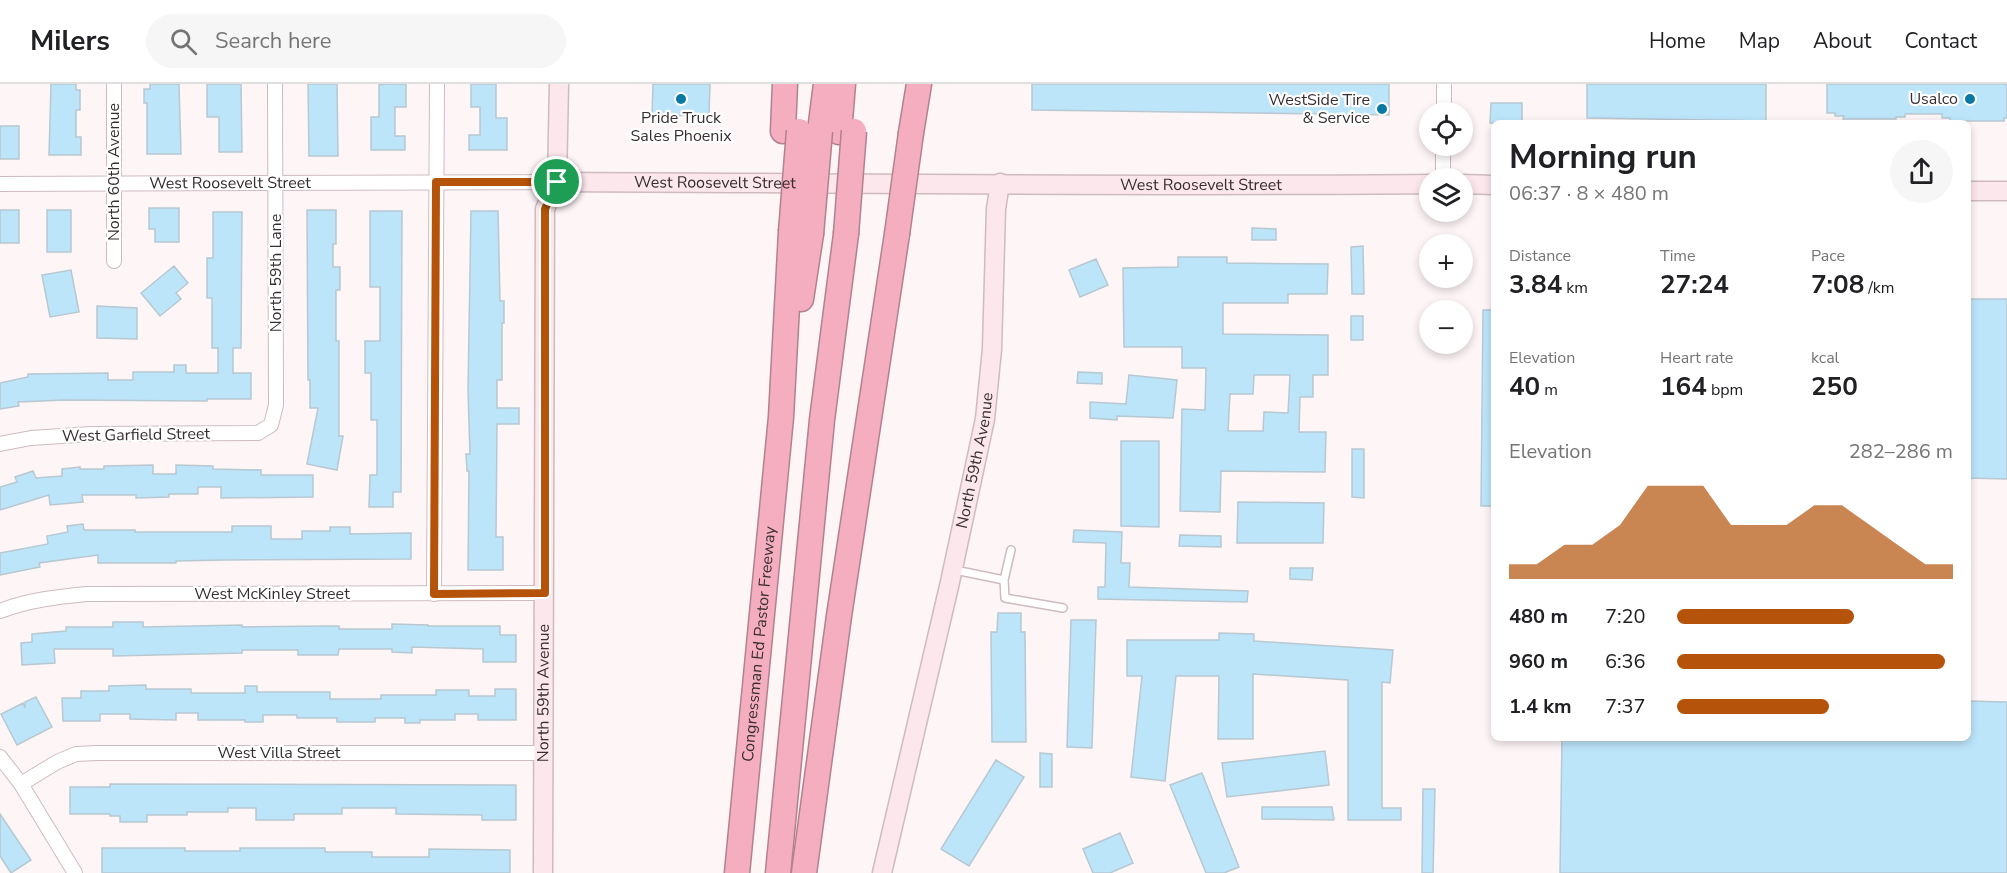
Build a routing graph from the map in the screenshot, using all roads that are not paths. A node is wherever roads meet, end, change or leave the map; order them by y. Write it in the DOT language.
graph roads {
  1 [pos="114,84"];
  2 [pos="275,84"];
  3 [pos="437,84"];
  4 [pos="559,84"];
  5 [pos="785,84"];
  6 [pos="800,84"];
  7 [pos="826,84"];
  8 [pos="843,84"];
  9 [pos="858,84"];
  10 [pos="919,84"];
  11 [pos="1444,84"];
  12 [pos="1444,102"];
  13 [pos="819,131"];
  14 [pos="436,182"];
  15 [pos="557,182"];
  16 [pos="275,183"];
  17 [pos="1000,183"];
  18 [pos="0,184"];
  19 [pos="114,184"];
  20 [pos="1419,184"];
  21 [pos="1473,184"];
  22 [pos="1491,185"];
  23 [pos="1971,191"];
  24 [pos="2007,191"];
  25 [pos="812,233"];
  26 [pos="114,261"];
  27 [pos="781,417"];
  28 [pos="271,425"];
  29 [pos="0,444"];
  30 [pos="1011,550"];
  31 [pos="952,569"];
  32 [pos="1004,580"];
  33 [pos="545,593"];
  34 [pos="434,594"];
  35 [pos="1063,608"];
  36 [pos="0,611"];
  37 [pos="545,753"];
  38 [pos="0,757"];
  39 [pos="21,784"];
  40 [pos="75,873"];
  41 [pos="543,873"];
  42 [pos="737,873"];
  43 [pos="778,873"];
  44 [pos="804,873"];
  45 [pos="882,873"];
  1 -- 19 [label="street, North 60th Avenue"];
  2 -- 16 [label="street, North 59th Lane"];
  3 -- 14 [label="street"];
  4 -- 15 [label="main road, North 59th Avenue"];
  5 -- 13 [label="highway"];
  6 -- 13 [label="highway"];
  7 -- 13 [label="highway"];
  8 -- 13 [label="highway"];
  9 -- 13 [label="highway"];
  10 -- 44 [label="highway, bridge"];
  11 -- 12 [label="street"];
  13 -- 25 [label="highway, bridge"];
  13 -- 25 [label="highway, bridge"];
  13 -- 25 [label="highway"];
  14 -- 15 [label="street, West Roosevelt Street"];
  14 -- 16 [label="street, West Roosevelt Street"];
  14 -- 34 [label="street"];
  15 -- 17 [label="main road, West Roosevelt Street"];
  15 -- 33 [label="main road, North 59th Avenue"];
  16 -- 19 [label="street, West Roosevelt Street"];
  16 -- 28 [label="street, North 59th Lane"];
  17 -- 20 [label="main road, West Roosevelt Street"];
  17 -- 31 [label="main road, North 59th Avenue"];
  18 -- 19 [label="street, West Roosevelt Street"];
  19 -- 26 [label="street, North 60th Avenue"];
  21 -- 22 [label="main road"];
  23 -- 24 [label="main road"];
  25 -- 27 [label="highway"];
  25 -- 27 [label="highway"];
  25 -- 43 [label="highway"];
  27 -- 42 [label="highway, Congressman Ed Pastor Freeway"];
  28 -- 29 [label="street, West Garfield Street"];
  30 -- 32 [label="lane"];
  31 -- 32 [label="lane"];
  31 -- 45 [label="main road, North 59th Avenue"];
  32 -- 35 [label="lane"];
  33 -- 34 [label="street, West McKinley Street"];
  33 -- 37 [label="main road, North 59th Avenue"];
  34 -- 36 [label="street, West McKinley Street"];
  37 -- 39 [label="street, West Villa Street"];
  37 -- 41 [label="main road, North 59th Avenue"];
  38 -- 39 [label="street"];
  39 -- 40 [label="street"];
}
